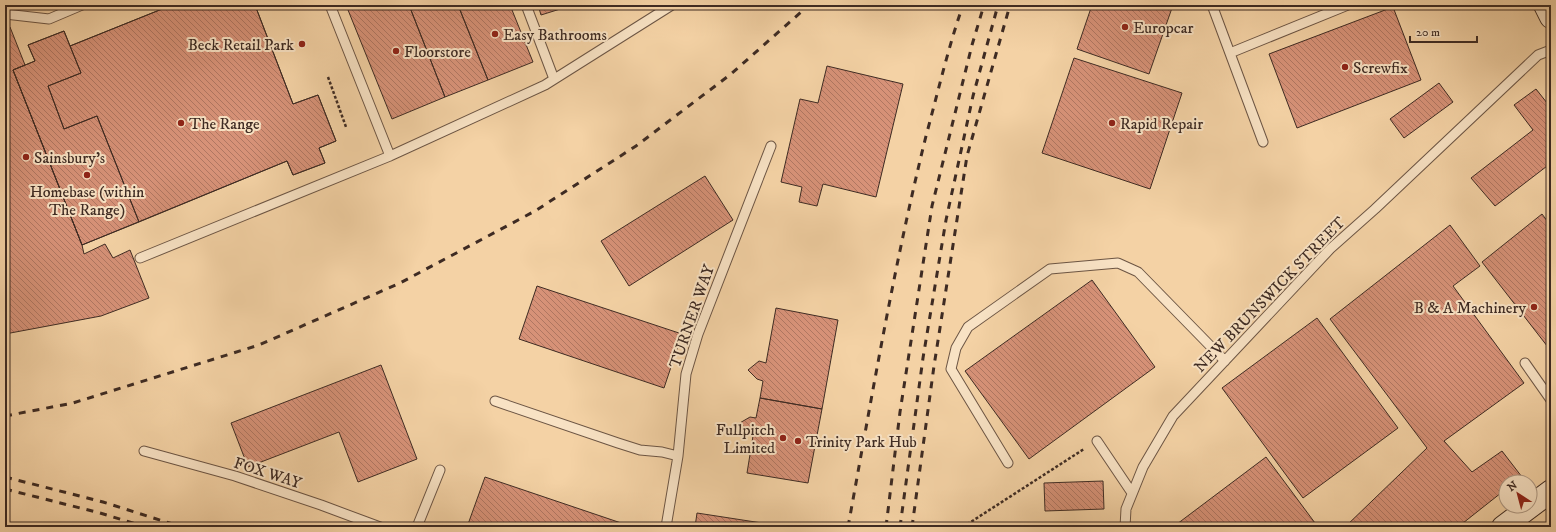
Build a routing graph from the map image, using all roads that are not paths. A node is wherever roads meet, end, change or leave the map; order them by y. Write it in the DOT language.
graph roads {
  1 [pos="82,5"];
  2 [pos="330,5"];
  3 [pos="526,5"];
  4 [pos="672,5"];
  5 [pos="1212,5"];
  6 [pos="1348,5"];
  7 [pos="1545,5"];
  8 [pos="5,14"];
  9 [pos="1551,17"];
  10 [pos="1551,50"];
  11 [pos="1230,53"];
  12 [pos="554,79"];
  13 [pos="1264,142"];
  14 [pos="771,146"];
  15 [pos="390,156"];
  16 [pos="140,258"];
  17 [pos="1225,361"];
  18 [pos="1525,363"];
  19 [pos="1551,400"];
  20 [pos="495,401"];
  21 [pos="1097,441"];
  22 [pos="144,452"];
  23 [pos="678,456"];
  24 [pos="1008,463"];
  25 [pos="440,470"];
  26 [pos="1551,491"];
  27 [pos="1132,493"];
  28 [pos="380,527"];
  29 [pos="417,527"];
  30 [pos="666,527"];
  31 [pos="1125,527"];
  32 [pos="1503,527"];
  1 -- 8 [label="lane"];
  2 -- 15 [label="lane"];
  3 -- 12 [label="lane"];
  4 -- 12 [label="lane"];
  5 -- 11 [label="lane"];
  6 -- 11 [label="lane"];
  7 -- 9 [label="street"];
  10 -- 17 [label="lane, NEW BRUNSWICK STREET"];
  11 -- 13 [label="lane"];
  12 -- 15 [label="lane"];
  14 -- 23 [label="lane, TURNER WAY"];
  15 -- 16 [label="lane"];
  17 -- 24 [label="lane"];
  17 -- 27 [label="lane, NEW BRUNSWICK STREET"];
  18 -- 19 [label="lane"];
  20 -- 23 [label="lane"];
  21 -- 27 [label="lane"];
  22 -- 28 [label="lane, FOX WAY"];
  23 -- 30 [label="lane, TURNER WAY"];
  25 -- 29 [label="lane"];
  26 -- 32 [label="street"];
  27 -- 31 [label="lane, NEW BRUNSWICK STREET"];
}
